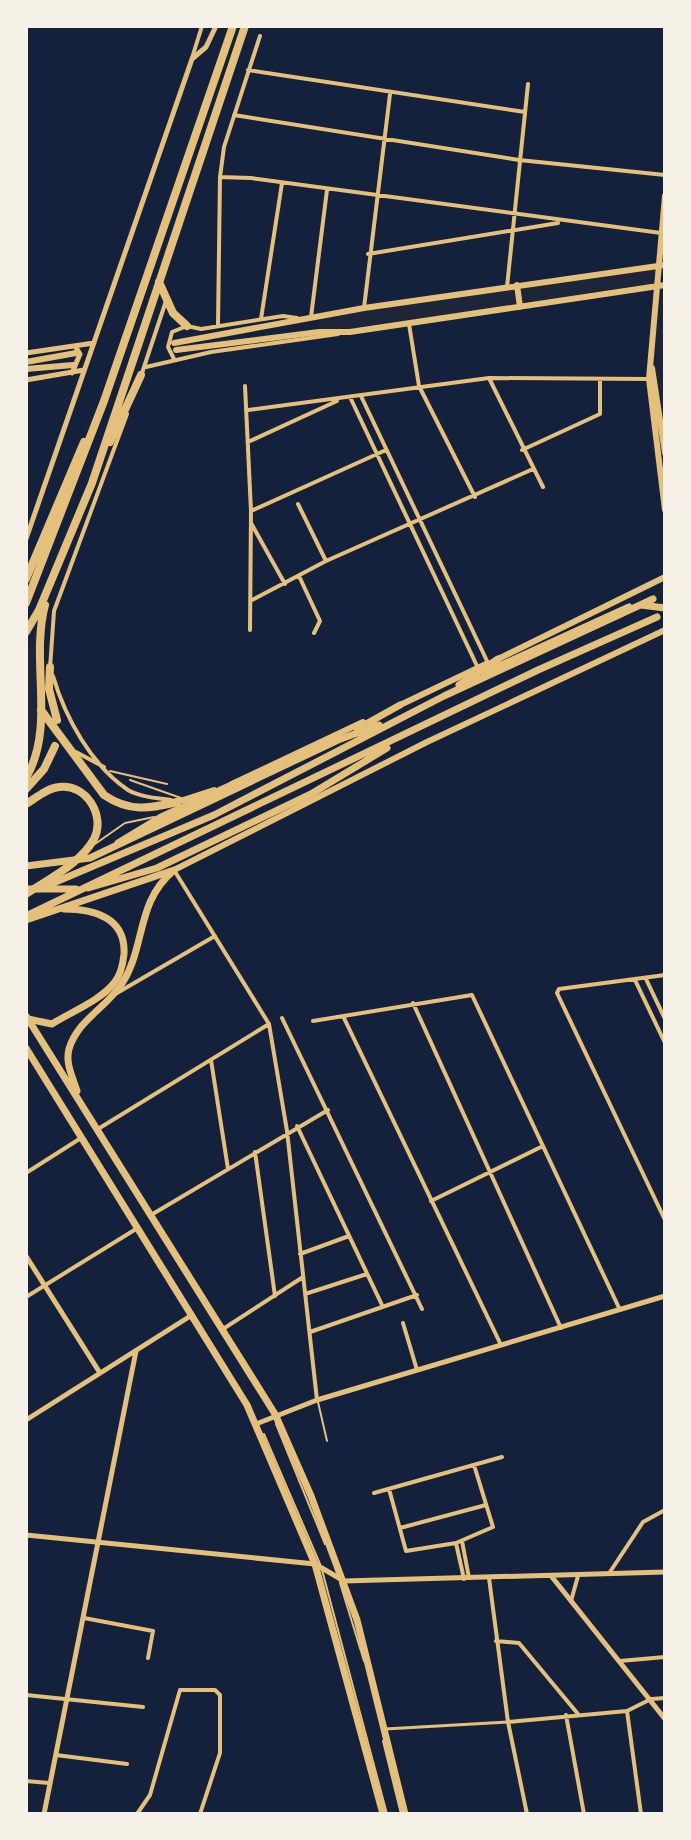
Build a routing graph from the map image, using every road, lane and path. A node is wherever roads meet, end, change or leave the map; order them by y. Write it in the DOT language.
graph roads {
  1 [pos="202,26"];
  2 [pos="216,26"];
  3 [pos="233,26"];
  4 [pos="245,29"];
  5 [pos="260,36"];
  6 [pos="192,59"];
  7 [pos="248,70"];
  8 [pos="528,84"];
  9 [pos="390,94"];
  10 [pos="525,112"];
  11 [pos="234,115"];
  12 [pos="383,139"];
  13 [pos="519,160"];
  14 [pos="665,175"];
  15 [pos="220,177"];
  16 [pos="282,183"];
  17 [pos="327,190"];
  18 [pos="376,194"];
  19 [pos="665,196"];
  20 [pos="514,214"];
  21 [pos="564,221"];
  22 [pos="513,233"];
  23 [pos="661,233"];
  24 [pos="368,254"];
  25 [pos="661,266"];
  26 [pos="159,282"];
  27 [pos="517,285"];
  28 [pos="665,285"];
  29 [pos="507,287"];
  30 [pos="656,287"];
  31 [pos="166,301"];
  32 [pos="520,307"];
  33 [pos="364,308"];
  34 [pos="311,317"];
  35 [pos="261,319"];
  36 [pos="299,319"];
  37 [pos="409,324"];
  38 [pos="218,325"];
  39 [pos="187,326"];
  40 [pos="350,332"];
  41 [pos="94,343"];
  42 [pos="75,349"];
  43 [pos="26,353"];
  44 [pos="174,359"];
  45 [pos="26,362"];
  46 [pos="73,365"];
  47 [pos="26,369"];
  48 [pos="84,370"];
  49 [pos="143,372"];
  50 [pos="72,374"];
  51 [pos="652,377"];
  52 [pos="489,378"];
  53 [pos="600,379"];
  54 [pos="26,380"];
  55 [pos="245,386"];
  56 [pos="419,386"];
  57 [pos="361,396"];
  58 [pos="350,397"];
  59 [pos="342,398"];
  60 [pos="104,401"];
  61 [pos="248,410"];
  62 [pos="665,415"];
  63 [pos="652,417"];
  64 [pos="248,442"];
  65 [pos="386,450"];
  66 [pos="522,450"];
  67 [pos="665,453"];
  68 [pos="377,454"];
  69 [pos="533,469"];
  70 [pos="92,483"];
  71 [pos="543,487"];
  72 [pos="475,497"];
  73 [pos="298,504"];
  74 [pos="665,510"];
  75 [pos="251,511"];
  76 [pos="418,519"];
  77 [pos="251,522"];
  78 [pos="407,523"];
  79 [pos="26,539"];
  80 [pos="326,561"];
  81 [pos="299,576"];
  82 [pos="665,577"];
  83 [pos="26,579"];
  84 [pos="52,581"];
  85 [pos="285,584"];
  86 [pos="653,599"];
  87 [pos="252,600"];
  88 [pos="26,603"];
  89 [pos="665,608"];
  90 [pos="657,617"];
  91 [pos="250,630"];
  92 [pos="665,630"];
  93 [pos="26,632"];
  94 [pos="314,633"];
  95 [pos="498,659"];
  96 [pos="488,663"];
  97 [pos="50,667"];
  98 [pos="478,668"];
  99 [pos="444,696"];
  100 [pos="400,705"];
  101 [pos="41,709"];
  102 [pos="404,716"];
  103 [pos="57,720"];
  104 [pos="406,736"];
  105 [pos="338,740"];
  106 [pos="60,746"];
  107 [pos="108,770"];
  108 [pos="26,778"];
  109 [pos="130,780"];
  110 [pos="236,783"];
  111 [pos="167,784"];
  112 [pos="26,789"];
  113 [pos="181,800"];
  114 [pos="26,804"];
  115 [pos="154,817"];
  116 [pos="86,850"];
  117 [pos="26,866"];
  118 [pos="174,870"];
  119 [pos="74,875"];
  120 [pos="26,891"];
  121 [pos="64,909"];
  122 [pos="26,918"];
  123 [pos="215,936"];
  124 [pos="665,975"];
  125 [pos="646,979"];
  126 [pos="635,980"];
  127 [pos="112,996"];
  128 [pos="413,1003"];
  129 [pos="343,1016"];
  130 [pos="27,1017"];
  131 [pos="282,1018"];
  132 [pos="665,1019"];
  133 [pos="313,1021"];
  134 [pos="269,1024"];
  135 [pos="665,1043"];
  136 [pos="26,1048"];
  137 [pos="211,1060"];
  138 [pos="80,1101"];
  139 [pos="328,1110"];
  140 [pos="297,1126"];
  141 [pos="98,1129"];
  142 [pos="287,1131"];
  143 [pos="83,1137"];
  144 [pos="543,1146"];
  145 [pos="255,1152"];
  146 [pos="228,1170"];
  147 [pos="490,1172"];
  148 [pos="26,1173"];
  149 [pos="431,1201"];
  150 [pos="662,1204"];
  151 [pos="151,1215"];
  152 [pos="665,1220"];
  153 [pos="138,1228"];
  154 [pos="349,1236"];
  155 [pos="300,1254"];
  156 [pos="26,1256"];
  157 [pos="367,1274"];
  158 [pos="303,1277"];
  159 [pos="45,1285"];
  160 [pos="305,1294"];
  161 [pos="417,1295"];
  162 [pos="275,1296"];
  163 [pos="665,1296"];
  164 [pos="26,1297"];
  165 [pos="382,1305"];
  166 [pos="422,1309"];
  167 [pos="620,1310"];
  168 [pos="193,1314"];
  169 [pos="403,1323"];
  170 [pos="561,1328"];
  171 [pos="223,1329"];
  172 [pos="309,1332"];
  173 [pos="501,1345"];
  174 [pos="136,1351"];
  175 [pos="417,1370"];
  176 [pos="100,1373"];
  177 [pos="317,1400"];
  178 [pos="275,1414"];
  179 [pos="26,1420"];
  180 [pos="255,1425"];
  181 [pos="327,1441"];
  182 [pos="502,1457"];
  183 [pos="474,1465"];
  184 [pos="389,1489"];
  185 [pos="374,1493"];
  186 [pos="487,1505"];
  187 [pos="665,1510"];
  188 [pos="400,1528"];
  189 [pos="26,1535"];
  190 [pos="459,1542"];
  191 [pos="98,1543"];
  192 [pos="318,1566"];
  193 [pos="610,1572"];
  194 [pos="665,1572"];
  195 [pos="578,1576"];
  196 [pos="552,1577"];
  197 [pos="489,1578"];
  198 [pos="341,1579"];
  199 [pos="466,1579"];
  200 [pos="571,1601"];
  201 [pos="84,1618"];
  202 [pos="496,1641"];
  203 [pos="665,1657"];
  204 [pos="148,1658"];
  205 [pos="619,1661"];
  206 [pos="26,1695"];
  207 [pos="665,1698"];
  208 [pos="651,1699"];
  209 [pos="66,1700"];
  210 [pos="143,1707"];
  211 [pos="627,1711"];
  212 [pos="578,1714"];
  213 [pos="566,1715"];
  214 [pos="665,1719"];
  215 [pos="508,1722"];
  216 [pos="384,1729"];
  217 [pos="56,1755"];
  218 [pos="127,1764"];
  219 [pos="26,1781"];
  220 [pos="49,1783"];
  221 [pos="44,1814"];
  222 [pos="137,1814"];
  223 [pos="200,1814"];
  224 [pos="385,1814"];
  225 [pos="403,1814"];
  226 [pos="527,1814"];
  227 [pos="584,1814"];
  228 [pos="641,1814"];
  1 -- 6 [label="street"];
  2 -- 6 [label="street"];
  3 -- 60 [label="highway"];
  4 -- 26 [label="highway"];
  5 -- 7 [label="street"];
  6 -- 41 [label="street"];
  7 -- 9 [label="street"];
  7 -- 11 [label="street"];
  8 -- 10 [label="street"];
  9 -- 10 [label="street"];
  9 -- 12 [label="street"];
  10 -- 13 [label="street"];
  11 -- 12 [label="street"];
  11 -- 15 [label="street"];
  12 -- 13 [label="street"];
  12 -- 18 [label="street"];
  13 -- 14 [label="street"];
  13 -- 20 [label="street"];
  15 -- 16 [label="street"];
  15 -- 38 [label="street"];
  16 -- 17 [label="street"];
  16 -- 35 [label="street"];
  17 -- 18 [label="street"];
  17 -- 34 [label="street"];
  18 -- 20 [label="street"];
  18 -- 24 [label="street"];
  19 -- 23 [label="main road"];
  20 -- 21 [label="street"];
  20 -- 22 [label="street"];
  21 -- 22 [label="street"];
  21 -- 23 [label="street"];
  22 -- 24 [label="street"];
  22 -- 29 [label="street"];
  23 -- 25 [label="main road"];
  24 -- 33 [label="street"];
  25 -- 27 [label="main road"];
  25 -- 30 [label="main road"];
  26 -- 31 [label="highway"];
  26 -- 70 [label="highway"];
  27 -- 29 [label="main road"];
  27 -- 32 [label="main road"];
  28 -- 30 [label="main road"];
  29 -- 33 [label="main road"];
  30 -- 32 [label="main road"];
  30 -- 51 [label="main road"];
  31 -- 39 [label="highway"];
  31 -- 49 [label="street"];
  32 -- 37 [label="main road"];
  33 -- 34 [label="main road"];
  34 -- 36 [label="main road"];
  35 -- 36 [label="street"];
  35 -- 38 [label="street"];
  36 -- 40 [label="main road"];
  37 -- 40 [label="main road"];
  37 -- 56 [label="street"];
  38 -- 39 [label="street"];
  39 -- 44 [label="street"];
  40 -- 44 [label="street"];
  41 -- 42 [label="street"];
  41 -- 48 [label="street"];
  42 -- 43 [label="street"];
  42 -- 45 [label="main road"];
  42 -- 50 [label="street"];
  44 -- 49 [label="street"];
  46 -- 47 [label="main road"];
  48 -- 50 [label="street"];
  48 -- 79 [label="street"];
  49 -- 70 [label="highway"];
  49 -- 97 [label="street"];
  50 -- 54 [label="street"];
  51 -- 53 [label="street"];
  51 -- 63 [label="main road"];
  51 -- 67 [label="main road"];
  52 -- 53 [label="street"];
  52 -- 56 [label="street"];
  52 -- 66 [label="street"];
  53 -- 66 [label="street"];
  55 -- 61 [label="street"];
  56 -- 57 [label="street"];
  56 -- 72 [label="street"];
  57 -- 58 [label="street"];
  57 -- 65 [label="street"];
  58 -- 59 [label="street"];
  58 -- 68 [label="street"];
  59 -- 61 [label="street"];
  59 -- 64 [label="street"];
  60 -- 83 [label="highway"];
  60 -- 88 [label="highway"];
  61 -- 64 [label="street"];
  62 -- 63 [label="main road"];
  63 -- 74 [label="main road"];
  64 -- 75 [label="street"];
  65 -- 68 [label="street"];
  65 -- 76 [label="street"];
  66 -- 69 [label="street"];
  68 -- 75 [label="street"];
  68 -- 78 [label="street"];
  69 -- 71 [label="street"];
  69 -- 72 [label="street"];
  70 -- 84 [label="highway"];
  72 -- 76 [label="street"];
  73 -- 80 [label="street"];
  75 -- 77 [label="street"];
  76 -- 78 [label="street"];
  76 -- 96 [label="street"];
  77 -- 85 [label="street"];
  77 -- 87 [label="street"];
  78 -- 80 [label="street"];
  78 -- 98 [label="street"];
  80 -- 81 [label="street"];
  81 -- 85 [label="street"];
  81 -- 94 [label="street"];
  82 -- 95 [label="main road"];
  84 -- 93 [label="highway"];
  84 -- 101 [label="highway"];
  85 -- 87 [label="street"];
  86 -- 99 [label="main road"];
  87 -- 91 [label="street"];
  89 -- 99 [label="main road"];
  90 -- 104 [label="main road"];
  92 -- 118 [label="main road"];
  95 -- 96 [label="main road"];
  95 -- 99 [label="main road"];
  96 -- 98 [label="main road"];
  97 -- 103 [label="highway"];
  97 -- 107 [label="street"];
  98 -- 100 [label="main road"];
  99 -- 102 [label="main road"];
  100 -- 105 [label="main road"];
  100 -- 110 [label="main road"];
  101 -- 106 [label="highway"];
  101 -- 108 [label="highway"];
  102 -- 105 [label="main road"];
  102 -- 119 [label="main road"];
  104 -- 120 [label="main road"];
  104 -- 122 [label="main road"];
  105 -- 117 [label="main road"];
  106 -- 107 [label="street"];
  106 -- 112 [label="highway"];
  106 -- 113 [label="highway"];
  107 -- 111 [label="lane"];
  107 -- 113 [label="street"];
  109 -- 113 [label="lane"];
  110 -- 113 [label="main road"];
  110 -- 119 [label="main road"];
  114 -- 116 [label="highway"];
  115 -- 116 [label="lane"];
  116 -- 120 [label="highway"];
  118 -- 121 [label="main road"];
  118 -- 123 [label="street"];
  118 -- 127 [label="main road"];
  119 -- 120 [label="main road"];
  121 -- 122 [label="main road"];
  121 -- 130 [label="main road"];
  123 -- 127 [label="street"];
  123 -- 134 [label="street"];
  124 -- 125 [label="street"];
  125 -- 126 [label="street"];
  125 -- 132 [label="street"];
  126 -- 135 [label="street"];
  126 -- 150 [label="street"];
  127 -- 138 [label="main road"];
  128 -- 129 [label="street"];
  128 -- 144 [label="street"];
  128 -- 147 [label="street"];
  129 -- 133 [label="street"];
  129 -- 149 [label="street"];
  130 -- 138 [label="main road"];
  131 -- 139 [label="street"];
  134 -- 137 [label="street"];
  134 -- 142 [label="street"];
  136 -- 143 [label="main road"];
  137 -- 141 [label="street"];
  137 -- 146 [label="street"];
  138 -- 141 [label="main road"];
  139 -- 140 [label="street"];
  139 -- 161 [label="street"];
  140 -- 142 [label="street"];
  140 -- 154 [label="street"];
  141 -- 151 [label="main road"];
  142 -- 145 [label="street"];
  142 -- 155 [label="street"];
  143 -- 148 [label="street"];
  143 -- 153 [label="main road"];
  144 -- 147 [label="street"];
  144 -- 167 [label="street"];
  145 -- 146 [label="street"];
  145 -- 162 [label="street"];
  146 -- 151 [label="street"];
  147 -- 149 [label="street"];
  147 -- 170 [label="street"];
  149 -- 173 [label="street"];
  150 -- 152 [label="street"];
  151 -- 171 [label="main road"];
  153 -- 159 [label="street"];
  153 -- 168 [label="main road"];
  154 -- 155 [label="street"];
  154 -- 157 [label="street"];
  155 -- 158 [label="street"];
  156 -- 159 [label="street"];
  157 -- 160 [label="street"];
  157 -- 165 [label="street"];
  158 -- 160 [label="street"];
  158 -- 162 [label="street"];
  159 -- 164 [label="street"];
  159 -- 176 [label="street"];
  160 -- 172 [label="street"];
  161 -- 165 [label="street"];
  161 -- 166 [label="street"];
  162 -- 171 [label="street"];
  163 -- 167 [label="street"];
  165 -- 172 [label="street"];
  167 -- 170 [label="street"];
  168 -- 174 [label="street"];
  168 -- 180 [label="main road"];
  169 -- 175 [label="street"];
  170 -- 173 [label="street"];
  171 -- 178 [label="main road"];
  172 -- 177 [label="street"];
  173 -- 175 [label="street"];
  174 -- 176 [label="street"];
  174 -- 191 [label="street"];
  175 -- 177 [label="street"];
  176 -- 179 [label="street"];
  177 -- 178 [label="street"];
  177 -- 181 [label="lane"];
  178 -- 180 [label="street"];
  178 -- 198 [label="main road"];
  180 -- 192 [label="main road"];
  182 -- 183 [label="street"];
  183 -- 184 [label="street"];
  183 -- 186 [label="street"];
  184 -- 185 [label="street"];
  184 -- 188 [label="street"];
  186 -- 188 [label="street"];
  186 -- 190 [label="street"];
  187 -- 193 [label="street"];
  188 -- 190 [label="street"];
  189 -- 191 [label="street"];
  190 -- 199 [label="street"];
  191 -- 192 [label="street"];
  191 -- 201 [label="street"];
  192 -- 198 [label="street"];
  192 -- 224 [label="main road"];
  193 -- 194 [label="street"];
  193 -- 195 [label="street"];
  195 -- 196 [label="street"];
  195 -- 200 [label="street"];
  196 -- 197 [label="street"];
  196 -- 200 [label="street"];
  197 -- 199 [label="street"];
  197 -- 202 [label="street"];
  198 -- 199 [label="street"];
  198 -- 216 [label="main road"];
  198 -- 225 [label="lane"];
  200 -- 205 [label="street"];
  201 -- 204 [label="street"];
  201 -- 209 [label="street"];
  202 -- 212 [label="street"];
  202 -- 215 [label="street"];
  203 -- 205 [label="street"];
  205 -- 208 [label="street"];
  206 -- 209 [label="street"];
  207 -- 208 [label="street"];
  208 -- 211 [label="street"];
  208 -- 214 [label="street"];
  209 -- 210 [label="street"];
  209 -- 217 [label="street"];
  211 -- 212 [label="street"];
  211 -- 228 [label="street"];
  212 -- 213 [label="street"];
  213 -- 215 [label="street"];
  213 -- 227 [label="street"];
  215 -- 216 [label="street"];
  215 -- 226 [label="street"];
  216 -- 225 [label="main road"];
  217 -- 218 [label="street"];
  217 -- 220 [label="street"];
  219 -- 220 [label="street"];
  220 -- 221 [label="street"];
  222 -- 223 [label="street"];
}
